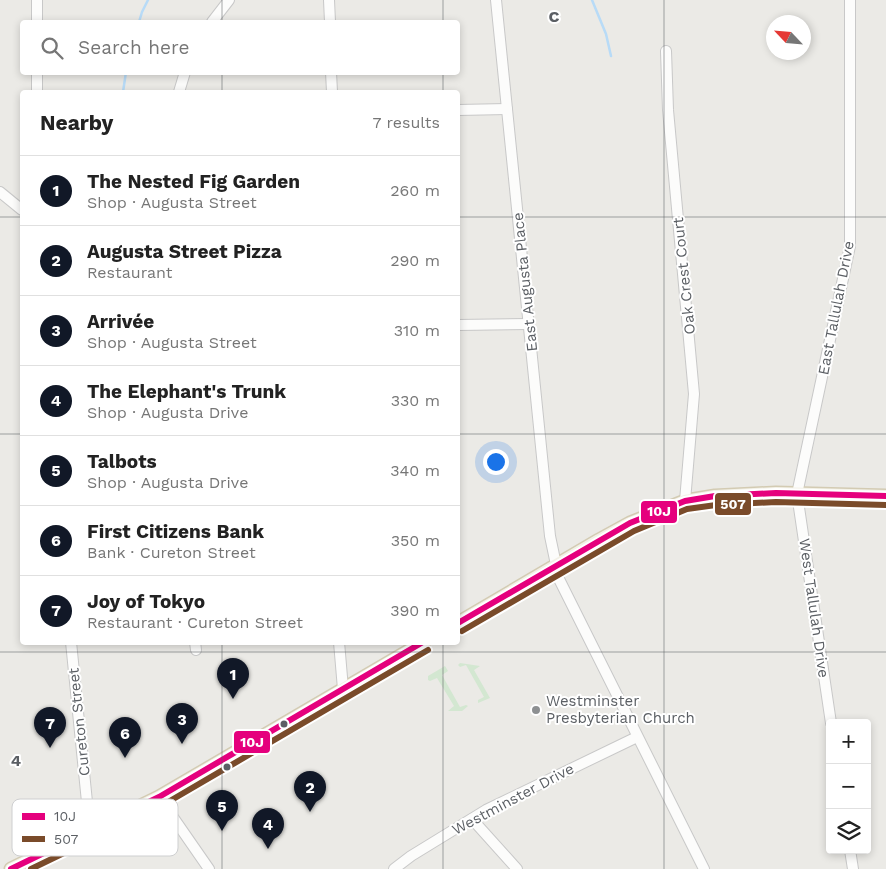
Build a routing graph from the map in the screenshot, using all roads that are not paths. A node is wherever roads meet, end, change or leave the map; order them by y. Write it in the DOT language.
graph roads {
  1 [pos="36,0"];
  2 [pos="229,0"];
  3 [pos="329,0"];
  4 [pos="496,0"];
  5 [pos="850,0"];
  6 [pos="36,20"];
  7 [pos="214,20"];
  8 [pos="330,20"];
  9 [pos="666,51"];
  10 [pos="36,75"];
  11 [pos="184,75"];
  12 [pos="331,75"];
  13 [pos="36,90"];
  14 [pos="180,90"];
  15 [pos="332,90"];
  16 [pos="507,108"];
  17 [pos="460,110"];
  18 [pos="0,192"];
  19 [pos="20,208"];
  20 [pos="529,324"];
  21 [pos="460,325"];
  22 [pos="797,494"];
  23 [pos="886,496"];
  24 [pos="685,500"];
  25 [pos="555,564"];
  26 [pos="460,622"];
  27 [pos="71,645"];
  28 [pos="339,645"];
  29 [pos="419,645"];
  30 [pos="343,690"];
  31 [pos="830,719"];
  32 [pos="637,737"];
  33 [pos="159,797"];
  34 [pos="87,799"];
  35 [pos="155,799"];
  36 [pos="472,819"];
  37 [pos="178,824"];
  38 [pos="851,854"];
  39 [pos="39,856"];
  40 [pos="11,869"];
  41 [pos="209,869"];
  42 [pos="394,869"];
  43 [pos="517,869"];
  44 [pos="704,869"];
  45 [pos="853,869"];
  1 -- 6 [label="street"];
  2 -- 7 [label="street"];
  3 -- 8 [label="street"];
  4 -- 16 [label="street, East Augusta Place"];
  5 -- 22 [label="street, East Tallulah Drive"];
  9 -- 24 [label="street, Oak Crest Court"];
  10 -- 13 [label="street"];
  11 -- 14 [label="street"];
  12 -- 15 [label="street"];
  16 -- 17 [label="street"];
  16 -- 20 [label="street, East Augusta Place"];
  18 -- 19 [label="street"];
  20 -- 21 [label="street"];
  20 -- 25 [label="street, East Augusta Place"];
  22 -- 23 [label="main road"];
  22 -- 24 [label="main road"];
  22 -- 31 [label="street, West Tallulah Drive"];
  24 -- 25 [label="main road"];
  25 -- 26 [label="main road"];
  25 -- 32 [label="street, East Augusta Place"];
  27 -- 34 [label="street, Cureton Street"];
  28 -- 30 [label="street"];
  29 -- 30 [label="main road"];
  30 -- 33 [label="main road"];
  32 -- 36 [label="street, Westminster Drive"];
  32 -- 44 [label="street, East Augusta Place"];
  33 -- 35 [label="main road"];
  36 -- 42 [label="street, Westminster Drive"];
  36 -- 43 [label="street"];
  37 -- 41 [label="street"];
  38 -- 45 [label="street"];
  39 -- 40 [label="main road"];
}
